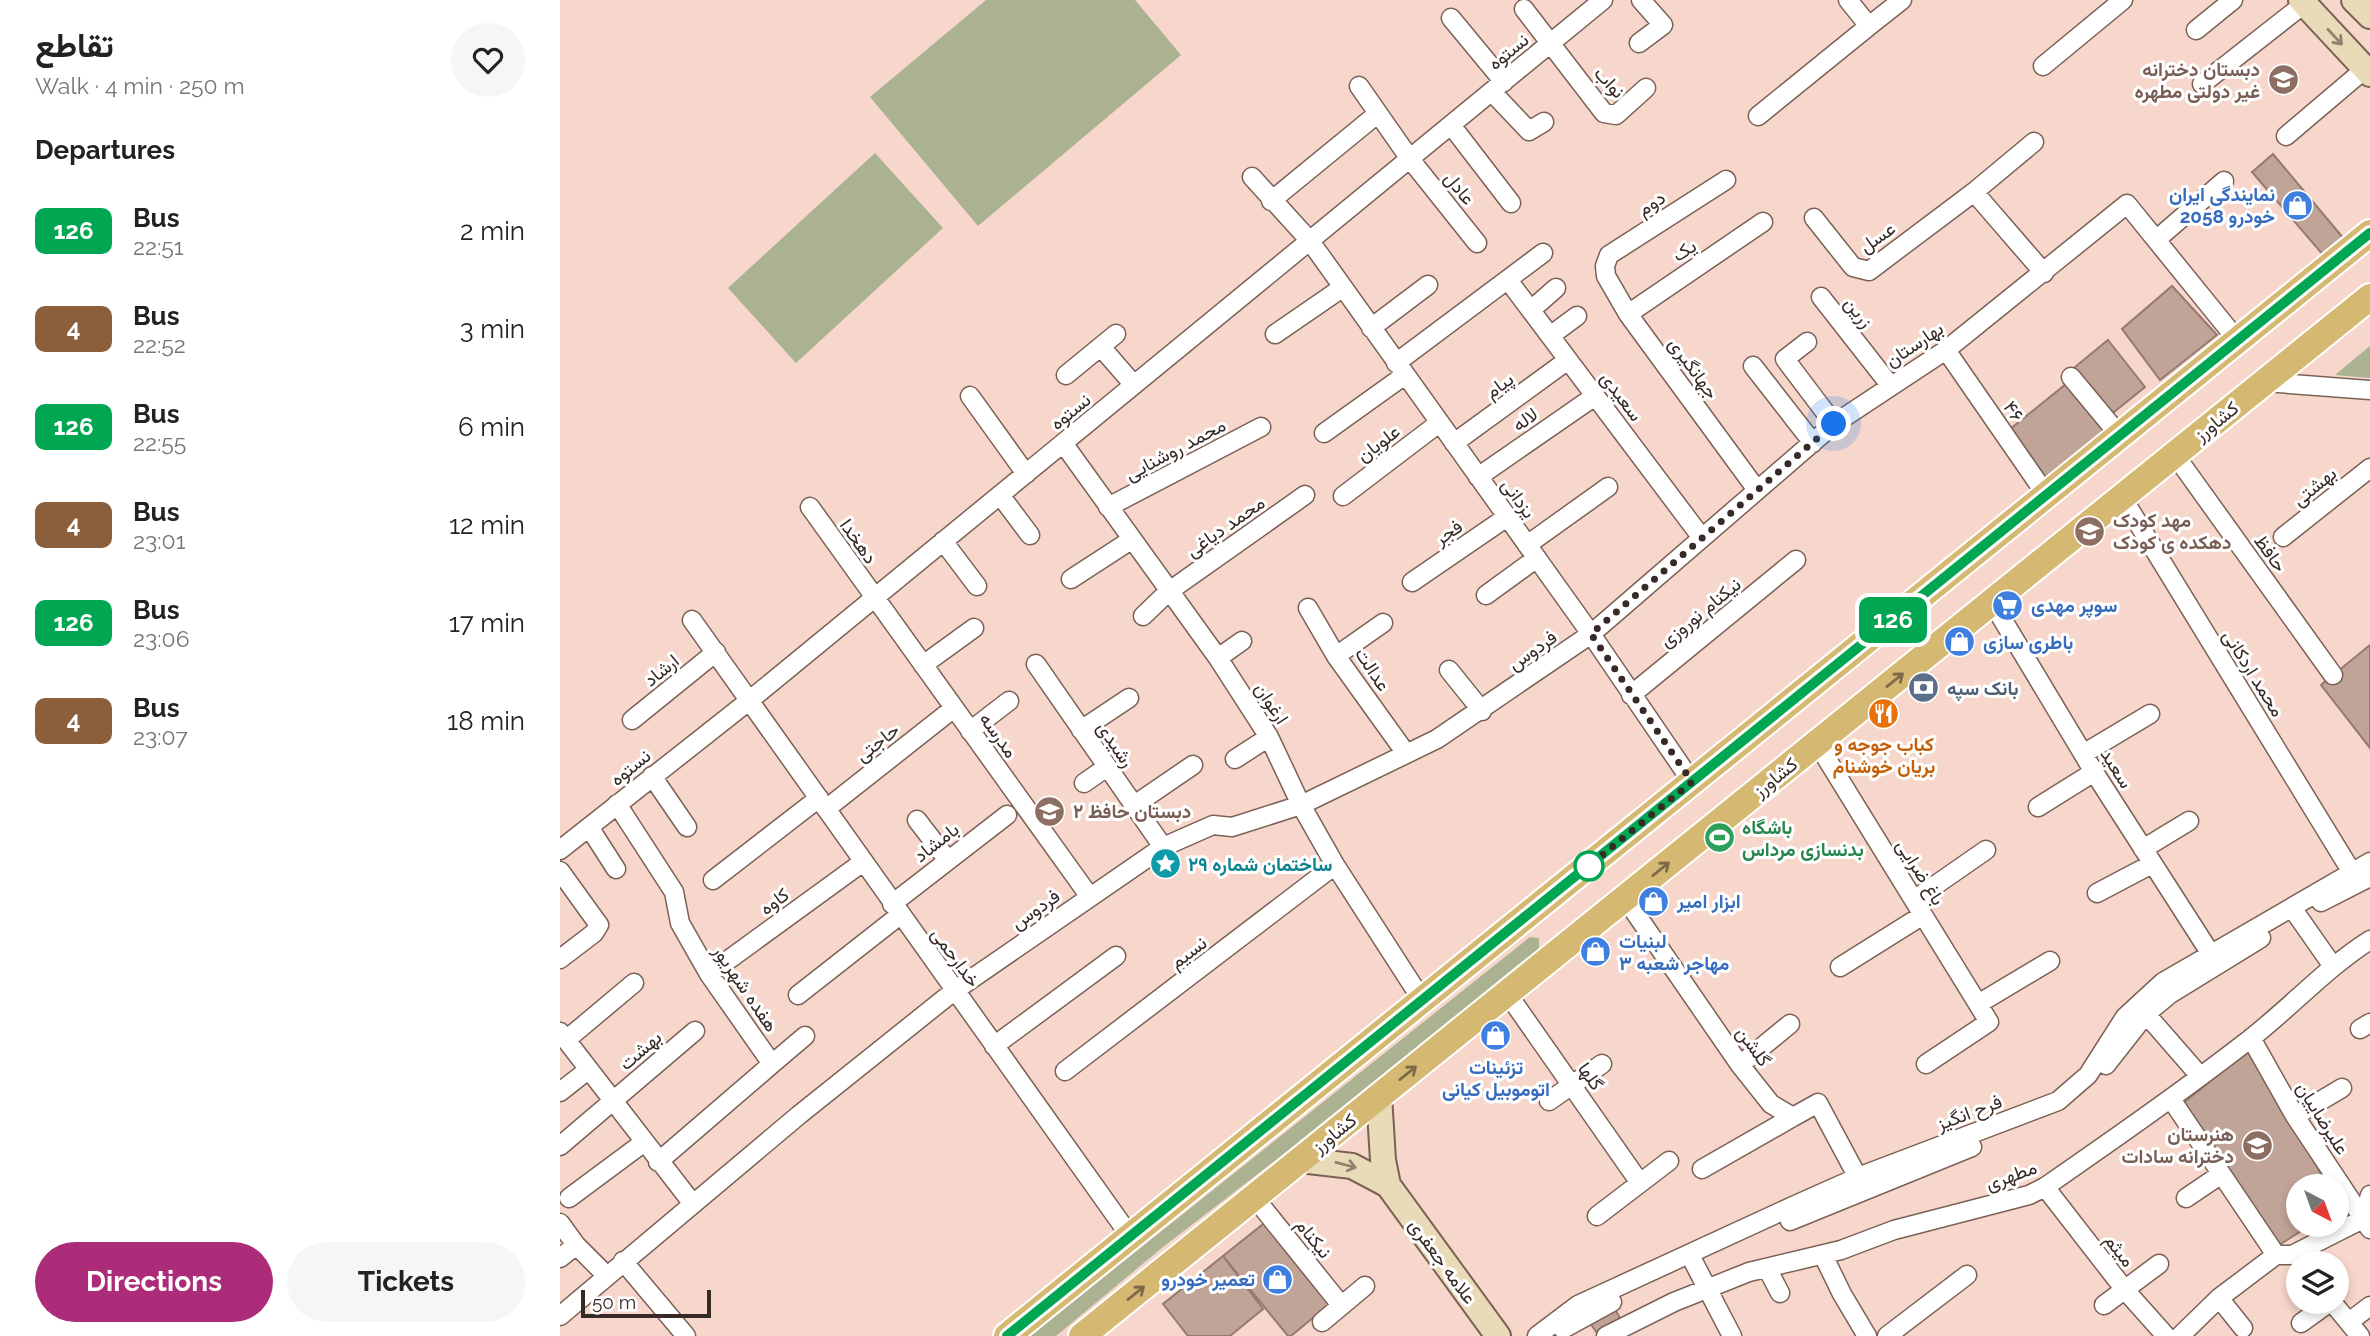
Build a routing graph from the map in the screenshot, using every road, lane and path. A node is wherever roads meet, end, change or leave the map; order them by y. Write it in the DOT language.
graph roads {
  1 [pos="1603,0"];
  2 [pos="1641,0"];
  3 [pos="1848,0"];
  4 [pos="1902,0"];
  5 [pos="2123,0"];
  6 [pos="2233,0"];
  7 [pos="2354,0"];
  8 [pos="2303,2"];
  9 [pos="1524,9"];
  10 [pos="2370,16"];
  11 [pos="1451,19"];
  12 [pos="1869,26"];
  13 [pos="2196,30"];
  14 [pos="1550,43"];
  15 [pos="1639,43"];
  16 [pos="2043,66"];
  17 [pos="2367,71"];
  18 [pos="2202,83"];
  19 [pos="1359,86"];
  20 [pos="1498,87"];
  21 [pos="1646,88"];
  22 [pos="1376,115"];
  23 [pos="1758,116"];
  24 [pos="1544,122"];
  25 [pos="1451,125"];
  26 [pos="2286,136"];
  27 [pos="2034,142"];
  28 [pos="1409,159"];
  29 [pos="1252,177"];
  30 [pos="1726,180"];
  31 [pos="2224,181"];
  32 [pos="1974,192"];
  33 [pos="1270,201"];
  34 [pos="1511,203"];
  35 [pos="1814,218"];
  36 [pos="1763,222"];
  37 [pos="2370,233"];
  38 [pos="2156,240"];
  39 [pos="1310,241"];
  40 [pos="1477,243"];
  41 [pos="1543,253"];
  42 [pos="1605,266"];
  43 [pos="2044,273"];
  44 [pos="1508,280"];
  45 [pos="1428,285"];
  46 [pos="1342,288"];
  47 [pos="1556,288"];
  48 [pos="1821,297"];
  49 [pos="2367,301"];
  50 [pos="1531,310"];
  51 [pos="1628,314"];
  52 [pos="1577,316"];
  53 [pos="1371,328"];
  54 [pos="1116,334"];
  55 [pos="1275,334"];
  56 [pos="1550,336"];
  57 [pos="2238,341"];
  58 [pos="1807,342"];
  59 [pos="1101,347"];
  60 [pos="1946,350"];
  61 [pos="1568,360"];
  62 [pos="1753,366"];
  63 [pos="1401,369"];
  64 [pos="1066,374"];
  65 [pos="2071,377"];
  66 [pos="2264,382"];
  67 [pos="1134,385"];
  68 [pos="1890,385"];
  69 [pos="2370,390"];
  70 [pos="970,396"];
  71 [pos="1595,396"];
  72 [pos="1439,423"];
  73 [pos="1834,424"];
  74 [pos="1261,427"];
  75 [pos="1324,433"];
  76 [pos="2120,436"];
  77 [pos="1063,443"];
  78 [pos="1454,443"];
  79 [pos="1813,443"];
  80 [pos="2175,455"];
  81 [pos="2370,468"];
  82 [pos="1026,474"];
  83 [pos="1478,477"];
  84 [pos="1608,487"];
  85 [pos="1757,490"];
  86 [pos="1000,495"];
  87 [pos="1305,495"];
  88 [pos="1343,496"];
  89 [pos="2047,496"];
  90 [pos="2122,497"];
  91 [pos="1108,507"];
  92 [pos="810,508"];
  93 [pos="1507,517"];
  94 [pos="1030,535"];
  95 [pos="2283,537"];
  96 [pos="1702,538"];
  97 [pos="1131,540"];
  98 [pos="943,541"];
  99 [pos="1532,552"];
  100 [pos="1796,560"];
  101 [pos="1071,579"];
  102 [pos="1412,582"];
  103 [pos="977,586"];
  104 [pos="1168,592"];
  105 [pos="1486,595"];
  106 [pos="874,598"];
  107 [pos="1992,603"];
  108 [pos="1308,608"];
  109 [pos="1143,616"];
  110 [pos="692,620"];
  111 [pos="1383,623"];
  112 [pos="974,628"];
  113 [pos="1591,634"];
  114 [pos="1242,641"];
  115 [pos="716,652"];
  116 [pos="1336,656"];
  117 [pos="1218,658"];
  118 [pos="1036,664"];
  119 [pos="923,665"];
  120 [pos="1449,670"];
  121 [pos="2333,675"];
  122 [pos="1632,695"];
  123 [pos="1129,698"];
  124 [pos="750,700"];
  125 [pos="1009,701"];
  126 [pos="954,708"];
  127 [pos="1482,711"];
  128 [pos="2150,715"];
  129 [pos="632,720"];
  130 [pos="970,730"];
  131 [pos="1081,730"];
  132 [pos="1269,737"];
  133 [pos="1817,743"];
  134 [pos="1405,752"];
  135 [pos="2083,754"];
  136 [pos="1235,759"];
  137 [pos="1193,765"];
  138 [pos="1107,767"];
  139 [pos="2094,772"];
  140 [pos="652,776"];
  141 [pos="1692,782"];
  142 [pos="1084,783"];
  143 [pos="822,803"];
  144 [pos="617,804"];
  145 [pos="1301,805"];
  146 [pos="1133,806"];
  147 [pos="2038,807"];
  148 [pos="1007,815"];
  149 [pos="917,821"];
  150 [pos="2189,821"];
  151 [pos="589,827"];
  152 [pos="687,827"];
  153 [pos="1163,847"];
  154 [pos="560,850"];
  155 [pos="1986,850"];
  156 [pos="2148,857"];
  157 [pos="947,859"];
  158 [pos="863,862"];
  159 [pos="2370,862"];
  160 [pos="1335,865"];
  161 [pos="616,869"];
  162 [pos="560,871"];
  163 [pos="2359,878"];
  164 [pos="713,880"];
  165 [pos="2097,893"];
  166 [pos="1090,897"];
  167 [pos="1625,898"];
  168 [pos="1919,908"];
  169 [pos="896,909"];
  170 [pos="2297,915"];
  171 [pos="2370,940"];
  172 [pos="1116,956"];
  173 [pos="2214,959"];
  174 [pos="560,960"];
  175 [pos="2050,961"];
  176 [pos="2332,965"];
  177 [pos="1840,967"];
  178 [pos="709,974"];
  179 [pos="634,983"];
  180 [pos="954,991"];
  181 [pos="1507,993"];
  182 [pos="798,995"];
  183 [pos="1422,1000"];
  184 [pos="1978,1004"];
  185 [pos="2146,1014"];
  186 [pos="1790,1024"];
  187 [pos="695,1031"];
  188 [pos="563,1036"];
  189 [pos="805,1037"];
  190 [pos="2251,1038"];
  191 [pos="994,1046"];
  192 [pos="772,1064"];
  193 [pos="1602,1064"];
  194 [pos="1926,1064"];
  195 [pos="1740,1065"];
  196 [pos="588,1070"];
  197 [pos="1065,1071"];
  198 [pos="2200,1076"];
  199 [pos="1572,1086"];
  200 [pos="2342,1088"];
  201 [pos="560,1092"];
  202 [pos="1379,1096"];
  203 [pos="2171,1099"];
  204 [pos="1549,1101"];
  205 [pos="612,1102"];
  206 [pos="2295,1116"];
  207 [pos="1793,1117"];
  208 [pos="643,1143"];
  209 [pos="560,1146"];
  210 [pos="1300,1160"];
  211 [pos="1669,1161"];
  212 [pos="657,1162"];
  213 [pos="1702,1169"];
  214 [pos="2220,1175"];
  215 [pos="1861,1182"];
  216 [pos="1640,1183"];
  217 [pos="1388,1185"];
  218 [pos="2045,1187"];
  219 [pos="2370,1195"];
  220 [pos="1254,1197"];
  221 [pos="569,1198"];
  222 [pos="2186,1198"];
  223 [pos="693,1204"];
  224 [pos="1597,1216"];
  225 [pos="2368,1222"];
  226 [pos="560,1223"];
  227 [pos="1130,1236"];
  228 [pos="576,1245"];
  229 [pos="2304,1251"];
  230 [pos="2286,1254"];
  231 [pos="1823,1255"];
  232 [pos="560,1258"];
  233 [pos="2286,1260"];
  234 [pos="623,1261"];
  235 [pos="1694,1263"];
  236 [pos="2159,1264"];
  237 [pos="1767,1268"];
  238 [pos="1967,1275"];
  239 [pos="607,1276"];
  240 [pos="1365,1286"];
  241 [pos="1707,1289"];
  242 [pos="2125,1290"];
  243 [pos="1780,1293"];
  244 [pos="2220,1298"];
  245 [pos="1341,1305"];
  246 [pos="2105,1305"];
  247 [pos="2370,1306"];
  248 [pos="1581,1310"];
  249 [pos="2313,1314"];
  250 [pos="2341,1314"];
  251 [pos="560,1316"];
  252 [pos="1322,1322"];
  253 [pos="2301,1322"];
  254 [pos="2243,1328"];
  255 [pos="2354,1329"];
  256 [pos="678,1333"];
  257 [pos="1007,1336"];
  258 [pos="1082,1336"];
  259 [pos="1498,1336"];
  260 [pos="1537,1336"];
  261 [pos="1555,1336"];
  262 [pos="1597,1336"];
  263 [pos="1606,1336"];
  264 [pos="1732,1336"];
  265 [pos="1867,1336"];
  266 [pos="1887,1336"];
  267 [pos="2166,1336"];
  268 [pos="2180,1336"];
  1 -- 14 [label="street, نستوه"];
  2 -- 15 [label="street"];
  3 -- 12 [label="street"];
  4 -- 12 [label="street"];
  5 -- 16 [label="street"];
  6 -- 13 [label="street"];
  7 -- 10 [label="main road"];
  8 -- 17 [label="main road, one-way"];
  8 -- 18 [label="street"];
  9 -- 14 [label="street"];
  11 -- 20 [label="street"];
  12 -- 23 [label="street"];
  14 -- 20 [label="street, نستوه"];
  14 -- 21 [label="street, نواب"];
  17 -- 26 [label="street"];
  19 -- 22 [label="street, عادل"];
  20 -- 24 [label="street"];
  20 -- 25 [label="street, نستوه"];
  22 -- 28 [label="street, عادل"];
  22 -- 33 [label="street"];
  25 -- 28 [label="street, نستوه"];
  25 -- 34 [label="street"];
  27 -- 32 [label="street"];
  28 -- 39 [label="street, نستوه"];
  28 -- 40 [label="street, عادل"];
  29 -- 33 [label="street, یزدانی"];
  30 -- 42 [label="street, دوم"];
  31 -- 38 [label="street"];
  32 -- 35 [label="street, عسل"];
  32 -- 43 [label="street"];
  33 -- 39 [label="street, یزدانی"];
  36 -- 51 [label="street, یک"];
  37 -- 57 [label="main road"];
  38 -- 43 [label="street, بهارستان"];
  38 -- 57 [label="street, بهارستان"];
  39 -- 46 [label="street, یزدانی"];
  39 -- 67 [label="street, نستوه"];
  41 -- 44 [label="street"];
  42 -- 51 [label="street, جهانگیری"];
  43 -- 60 [label="street, بهارستان"];
  44 -- 50 [label="street, سعیدی"];
  44 -- 63 [label="street"];
  45 -- 53 [label="street"];
  46 -- 53 [label="street, یزدانی"];
  46 -- 55 [label="street"];
  47 -- 50 [label="street"];
  48 -- 68 [label="street, زرین"];
  49 -- 66 [label="main road, کشاورز"];
  50 -- 56 [label="street, سعیدی"];
  51 -- 85 [label="street, جهانگیری"];
  52 -- 56 [label="street"];
  53 -- 63 [label="street, یزدانی"];
  54 -- 59 [label="street"];
  56 -- 61 [label="street, سعیدی"];
  57 -- 76 [label="main road"];
  58 -- 73 [label="street"];
  59 -- 64 [label="street"];
  59 -- 67 [label="street"];
  60 -- 68 [label="street, بهارستان"];
  60 -- 89 [label="street, ۴۶"];
  61 -- 71 [label="street, سعیدی"];
  61 -- 78 [label="street, پیام"];
  62 -- 79 [label="street"];
  63 -- 72 [label="street, یزدانی"];
  63 -- 75 [label="street"];
  65 -- 76 [label="street"];
  66 -- 69 [label="street"];
  66 -- 80 [label="main road, کشاورز"];
  67 -- 77 [label="street, نستوه"];
  68 -- 73 [label="street, بهارستان"];
  70 -- 82 [label="street"];
  71 -- 83 [label="street, لاله"];
  71 -- 96 [label="street, سعیدی"];
  72 -- 78 [label="street, یزدانی"];
  72 -- 88 [label="street, علویان"];
  73 -- 79 [label="street, بهارستان"];
  74 -- 91 [label="street, محمد روشنایی"];
  76 -- 89 [label="main road"];
  77 -- 82 [label="street, نستوه"];
  77 -- 91 [label="street, ارغوان"];
  78 -- 83 [label="street, یزدانی"];
  79 -- 85 [label="street, بهارستان"];
  80 -- 90 [label="main road, کشاورز"];
  80 -- 121 [label="street, حافظ"];
  81 -- 95 [label="street, بهشتی"];
  82 -- 86 [label="street, نستوه"];
  83 -- 93 [label="street, یزدانی"];
  84 -- 99 [label="street"];
  85 -- 96 [label="street, بهارستان"];
  86 -- 94 [label="street"];
  86 -- 98 [label="street, نستوه"];
  87 -- 104 [label="street, محمد دیاغی"];
  89 -- 141 [label="main road"];
  90 -- 107 [label="main road, کشاورز"];
  90 -- 163 [label="street, محمد اردکانی"];
  91 -- 97 [label="street, ارغوان"];
  92 -- 106 [label="street, دهخدا"];
  93 -- 99 [label="street, یزدانی"];
  93 -- 102 [label="street, فجر"];
  96 -- 113 [label="street, بهارستان"];
  97 -- 101 [label="street"];
  97 -- 104 [label="street, ارغوان"];
  98 -- 103 [label="street"];
  98 -- 106 [label="street, نستوه"];
  99 -- 105 [label="street"];
  99 -- 113 [label="street, یزدانی"];
  100 -- 122 [label="street, نیکنام نوروزی"];
  104 -- 109 [label="street, محمد دیاغی"];
  104 -- 117 [label="street, ارغوان"];
  106 -- 119 [label="street, مدرسه"];
  106 -- 124 [label="street, نستوه"];
  133 -- 107 [label="main road, کشاورز, one-way"];
  107 -- 135 [label="street, سعید"];
  108 -- 116 [label="street"];
  110 -- 115 [label="street, خدارحمی"];
  111 -- 116 [label="street, عدالت"];
  112 -- 119 [label="street"];
  113 -- 122 [label="street, یزدانی"];
  113 -- 127 [label="street, فردوس"];
  114 -- 117 [label="street"];
  115 -- 124 [label="street, خدارحمی"];
  115 -- 129 [label="street, ارشاد"];
  116 -- 134 [label="street, عدالت"];
  117 -- 132 [label="street, ارغوان"];
  118 -- 131 [label="street, رشیدی"];
  119 -- 126 [label="street, مدرسه"];
  120 -- 127 [label="street"];
  122 -- 141 [label="street, یزدانی"];
  123 -- 131 [label="street"];
  124 -- 140 [label="street, نستوه"];
  124 -- 143 [label="street, خدارحمی"];
  125 -- 130 [label="street"];
  126 -- 130 [label="street, مدرسه"];
  126 -- 143 [label="street, حاجتی"];
  127 -- 134 [label="street, فردوس"];
  128 -- 135 [label="street"];
  130 -- 166 [label="street, مدرسه"];
  131 -- 138 [label="street, رشیدی"];
  132 -- 136 [label="street"];
  132 -- 145 [label="street, ارغوان"];
  167 -- 133 [label="main road, کشاورز, one-way"];
  133 -- 168 [label="street, باغ ضرایی"];
  134 -- 145 [label="street, فردوس"];
  135 -- 139 [label="street, سعید"];
  137 -- 146 [label="street"];
  138 -- 142 [label="street"];
  138 -- 146 [label="street, رشیدی"];
  139 -- 147 [label="street"];
  139 -- 156 [label="street, سعید"];
  140 -- 144 [label="street, نستوه"];
  140 -- 152 [label="street"];
  141 -- 183 [label="main road"];
  143 -- 158 [label="street, خدارحمی"];
  143 -- 164 [label="street, حاجتی"];
  144 -- 151 [label="street, نستوه"];
  144 -- 178 [label="street, هفده شهریور"];
  145 -- 153 [label="street, فردوس"];
  145 -- 160 [label="street, ارغوان"];
  146 -- 153 [label="street, رشیدی"];
  148 -- 157 [label="street, بامشاد"];
  149 -- 157 [label="street"];
  150 -- 156 [label="street"];
  151 -- 154 [label="street, نستوه"];
  151 -- 161 [label="street"];
  153 -- 166 [label="street, فردوس"];
  155 -- 168 [label="street"];
  156 -- 165 [label="street"];
  156 -- 173 [label="street, سعید"];
  157 -- 169 [label="street, بامشاد"];
  158 -- 169 [label="street, خدارحمی"];
  158 -- 178 [label="street, کاوه"];
  159 -- 163 [label="street, فرح انگیز"];
  160 -- 183 [label="street, ارغوان"];
  160 -- 197 [label="street, نسیم"];
  162 -- 174 [label="street"];
  163 -- 170 [label="street"];
  163 -- 173 [label="street, فرح انگیز"];
  166 -- 180 [label="street, فردوس"];
  167 -- 181 [label="main road, کشاورز"];
  167 -- 195 [label="street, گلشن"];
  168 -- 177 [label="street"];
  168 -- 184 [label="street, باغ ضرایی"];
  169 -- 180 [label="street, خدارحمی"];
  169 -- 182 [label="street, بامشاد"];
  170 -- 173 [label="street"];
  170 -- 176 [label="street"];
  171 -- 176 [label="street, مطهری"];
  172 -- 191 [label="street"];
  173 -- 185 [label="street"];
  173 -- 215 [label="street, فرح انگیز"];
  175 -- 184 [label="street"];
  176 -- 190 [label="street, مطهری"];
  178 -- 192 [label="street, هفده شهریور"];
  179 -- 188 [label="street"];
  180 -- 191 [label="street, خدارحمی"];
  180 -- 223 [label="street, فردوس"];
  181 -- 199 [label="street, گلها"];
  202 -- 181 [label="main road, کشاورز, one-way"];
  183 -- 227 [label="main road"];
  184 -- 194 [label="street, باغ ضرایی"];
  185 -- 198 [label="street"];
  185 -- 215 [label="street"];
  186 -- 195 [label="street"];
  187 -- 205 [label="street, بهشت"];
  188 -- 196 [label="street"];
  189 -- 192 [label="street"];
  190 -- 198 [label="street, مطهری"];
  190 -- 206 [label="street, علیرضاییان"];
  191 -- 227 [label="street, خدارحمی"];
  192 -- 212 [label="street"];
  193 -- 199 [label="street"];
  195 -- 207 [label="street, گلشن"];
  196 -- 201 [label="street"];
  196 -- 205 [label="street"];
  198 -- 203 [label="street, مطهری"];
  199 -- 204 [label="street"];
  199 -- 216 [label="street, گلها"];
  200 -- 206 [label="street"];
  202 -- 210 [label="main road, کشاورز"];
  202 -- 217 [label="main road, علامه جعفری"];
  203 -- 214 [label="street"];
  203 -- 218 [label="street, مطهری"];
  205 -- 208 [label="street"];
  205 -- 209 [label="street, بهشت"];
  206 -- 225 [label="street, علیرضاییان"];
  207 -- 213 [label="street"];
  207 -- 215 [label="street"];
  208 -- 212 [label="street"];
  208 -- 221 [label="street"];
  210 -- 217 [label="main road, علامه جعفری, one-way"];
  210 -- 220 [label="main road, کشاورز"];
  211 -- 216 [label="street"];
  212 -- 223 [label="street"];
  214 -- 222 [label="street"];
  214 -- 230 [label="street"];
  215 -- 235 [label="street"];
  215 -- 248 [label="street, فرح انگیز"];
  216 -- 224 [label="street"];
  217 -- 259 [label="main road, علامه جعفری"];
  218 -- 231 [label="street, مطهری"];
  218 -- 242 [label="street, میثم"];
  219 -- 225 [label="street"];
  220 -- 245 [label="street, نیکنام"];
  258 -- 220 [label="main road, کشاورز, one-way"];
  223 -- 234 [label="street, فردوس"];
  225 -- 229 [label="street"];
  226 -- 228 [label="street"];
  227 -- 257 [label="main road"];
  228 -- 232 [label="street"];
  228 -- 239 [label="street"];
  231 -- 237 [label="street, مطهری"];
  231 -- 265 [label="street"];
  233 -- 244 [label="street"];
  234 -- 239 [label="street, فردوس"];
  234 -- 256 [label="street"];
  235 -- 241 [label="street"];
  235 -- 248 [label="street"];
  236 -- 242 [label="street"];
  237 -- 241 [label="street, مطهری"];
  237 -- 243 [label="street"];
  238 -- 266 [label="street"];
  239 -- 251 [label="street, فردوس"];
  240 -- 245 [label="street"];
  241 -- 263 [label="street, مطهری"];
  241 -- 264 [label="street"];
  242 -- 246 [label="street"];
  242 -- 267 [label="street, میثم"];
  244 -- 254 [label="street"];
  244 -- 268 [label="street"];
  245 -- 252 [label="street"];
  247 -- 255 [label="street"];
  248 -- 260 [label="street, فرح انگیز"];
  248 -- 261 [label="street"];
  248 -- 262 [label="street"];
  249 -- 253 [label="street"];
  250 -- 255 [label="street"];
}
